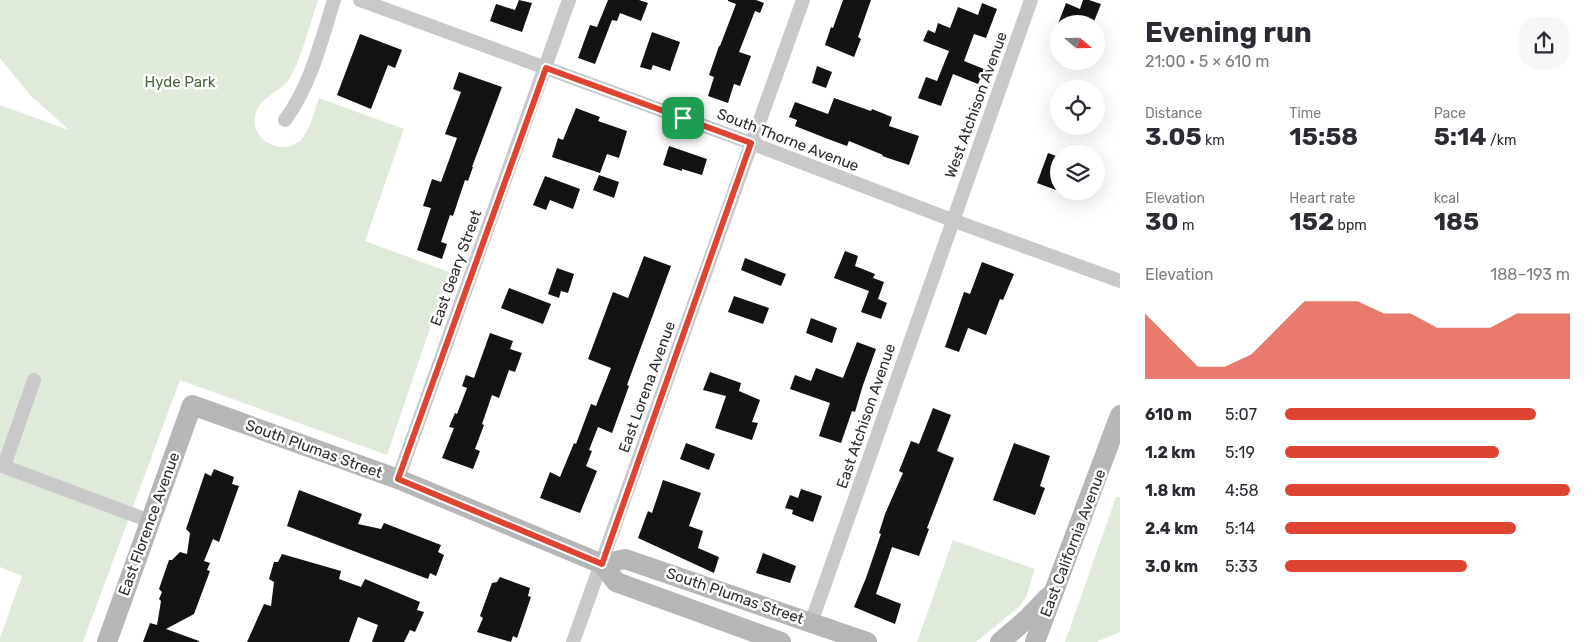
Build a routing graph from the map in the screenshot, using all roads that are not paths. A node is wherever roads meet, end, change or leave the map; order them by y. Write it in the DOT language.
graph roads {
  1 [pos="334,0"];
  2 [pos="360,0"];
  3 [pos="570,0"];
  4 [pos="803,0"];
  5 [pos="1031,0"];
  6 [pos="546,68"];
  7 [pos="285,120"];
  8 [pos="751,143"];
  9 [pos="952,220"];
  10 [pos="1120,281"];
  11 [pos="34,380"];
  12 [pos="192,405"];
  13 [pos="1120,416"];
  14 [pos="2,466"];
  15 [pos="398,479"];
  16 [pos="150,520"];
  17 [pos="602,564"];
  18 [pos="1055,590"];
  19 [pos="811,623"];
  20 [pos="107,642"];
  21 [pos="573,642"];
  22 [pos="781,642"];
  23 [pos="867,642"];
  24 [pos="1000,642"];
  25 [pos="1035,642"];
  1 -- 7 [label="street"];
  2 -- 6 [label="street, South Thorne Avenue"];
  3 -- 6 [label="street, East Geary Street"];
  4 -- 8 [label="street, East Lorena Avenue"];
  5 -- 9 [label="street, West Atchison Avenue"];
  6 -- 8 [label="street, South Thorne Avenue"];
  6 -- 15 [label="street, East Geary Street"];
  8 -- 9 [label="street, South Thorne Avenue"];
  8 -- 17 [label="street, East Lorena Avenue"];
  9 -- 10 [label="street, South Thorne Avenue"];
  9 -- 19 [label="street, East Atchison Avenue"];
  11 -- 14 [label="street"];
  12 -- 15 [label="street, South Plumas Street"];
  12 -- 16 [label="street, East Florence Avenue"];
  13 -- 18 [label="street, East California Avenue"];
  14 -- 16 [label="street"];
  15 -- 17 [label="street, South Plumas Street"];
  16 -- 20 [label="street, East Florence Avenue"];
  17 -- 19 [label="street, South Plumas Street"];
  17 -- 21 [label="street, East Lorena Avenue"];
  17 -- 22 [label="street, South Plumas Street"];
  18 -- 24 [label="street"];
  18 -- 25 [label="street, East California Avenue"];
  19 -- 23 [label="street, South Plumas Street"];
}
